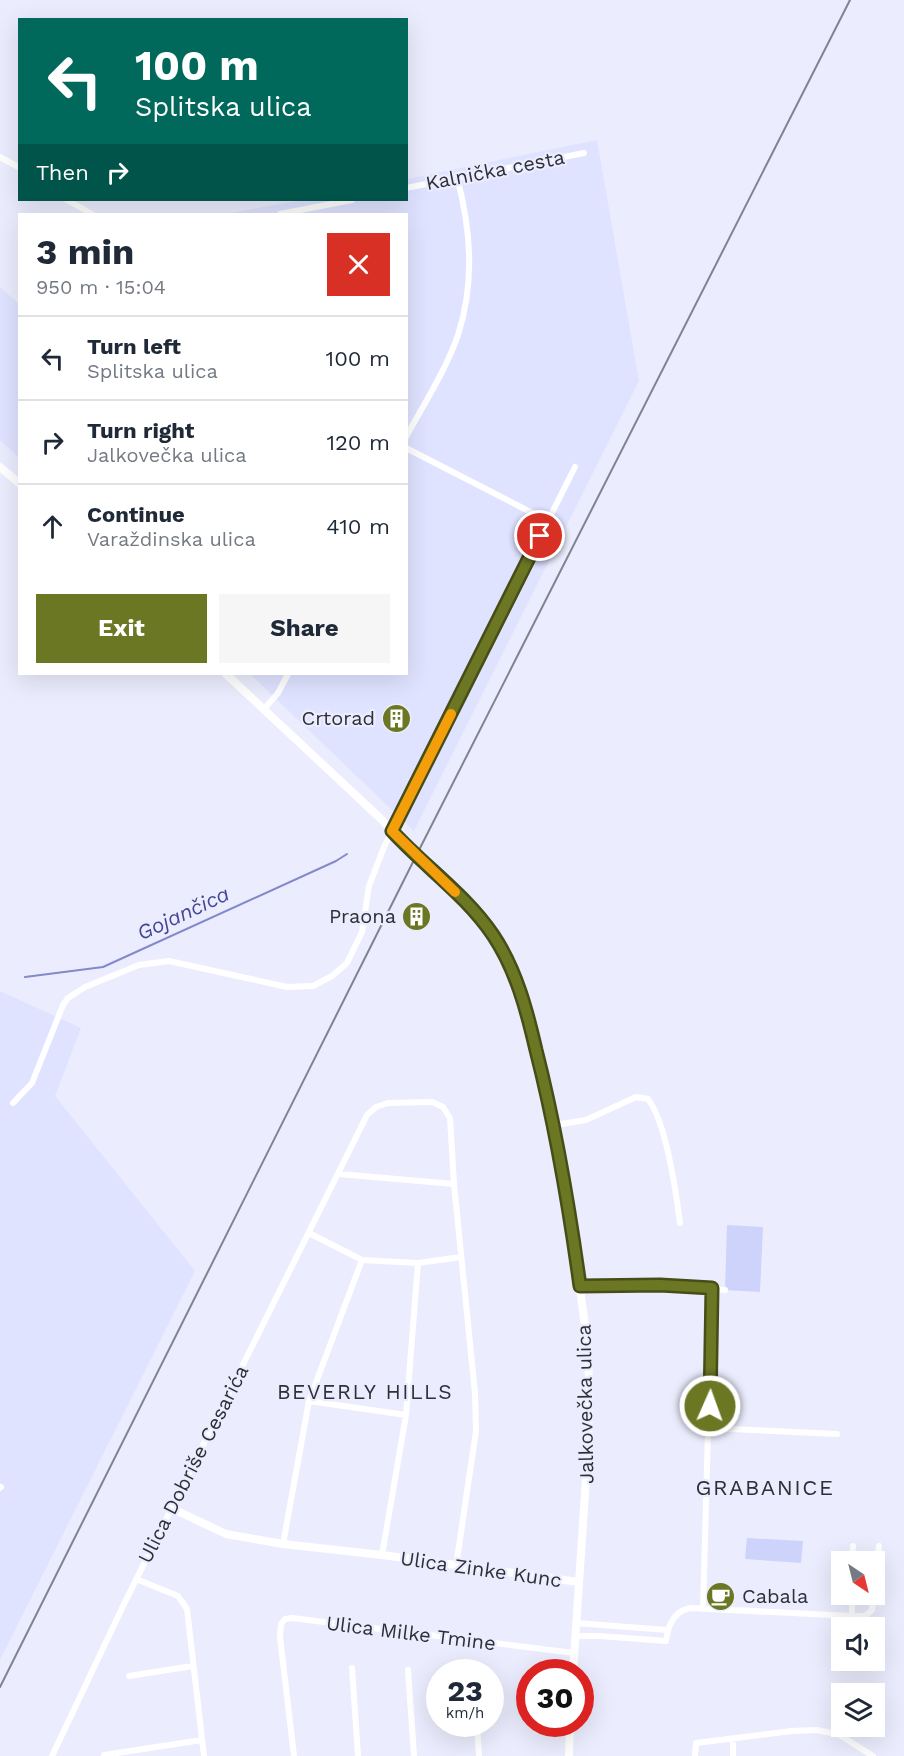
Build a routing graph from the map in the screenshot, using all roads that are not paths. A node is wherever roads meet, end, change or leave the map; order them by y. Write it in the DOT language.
graph roads {
  1 [pos="584,153"];
  2 [pos="0,157"];
  3 [pos="18,167"];
  4 [pos="457,177"];
  5 [pos="408,188"];
  6 [pos="69,201"];
  7 [pos="348,201"];
  8 [pos="305,212"];
  9 [pos="90,213"];
  10 [pos="408,433"];
  11 [pos="408,449"];
  12 [pos="575,467"];
  13 [pos="1,469"];
  14 [pos="18,482"];
  15 [pos="548,520"];
  16 [pos="227,675"];
  17 [pos="287,675"];
  18 [pos="264,709"];
  19 [pos="392,831"];
  20 [pos="13,1103"];
  21 [pos="555,1125"];
  22 [pos="339,1174"];
  23 [pos="454,1184"];
  24 [pos="680,1223"];
  25 [pos="309,1233"];
  26 [pos="461,1257"];
  27 [pos="362,1260"];
  28 [pos="418,1263"];
  29 [pos="580,1286"];
  30 [pos="712,1288"];
  31 [pos="725,1290"];
  32 [pos="309,1401"];
  33 [pos="406,1415"];
  34 [pos="709,1428"];
  35 [pos="837,1434"];
  36 [pos="171,1508"];
  37 [pos="283,1545"];
  38 [pos="852,1546"];
  39 [pos="879,1546"];
  40 [pos="852,1551"];
  41 [pos="382,1555"];
  42 [pos="456,1566"];
  43 [pos="136,1579"];
  44 [pos="579,1582"];
  45 [pos="852,1605"];
  46 [pos="703,1609"];
  47 [pos="852,1616"];
  48 [pos="576,1623"];
  49 [pos="667,1630"];
  50 [pos="575,1636"];
  51 [pos="574,1653"];
  52 [pos="574,1659"];
  53 [pos="193,1666"];
  54 [pos="352,1668"];
  55 [pos="408,1670"];
  56 [pos="129,1676"];
  57 [pos="478,1737"];
  58 [pos="570,1737"];
  59 [pos="733,1739"];
  60 [pos="202,1740"];
  61 [pos="104,1755"];
  62 [pos="52,1756"];
  63 [pos="204,1756"];
  64 [pos="294,1756"];
  65 [pos="358,1756"];
  66 [pos="414,1756"];
  67 [pos="479,1756"];
  68 [pos="569,1756"];
  69 [pos="695,1756"];
  70 [pos="733,1756"];
  71 [pos="873,1756"];
  1 -- 4 [label="street, Kalnička cesta"];
  2 -- 3 [label="street"];
  4 -- 5 [label="street, Kalnička cesta"];
  4 -- 10 [label="street"];
  6 -- 9 [label="street"];
  7 -- 8 [label="street"];
  11 -- 15 [label="street"];
  12 -- 15 [label="street"];
  13 -- 14 [label="main road"];
  15 -- 19 [label="street"];
  16 -- 18 [label="main road, Jalkovečka ulica"];
  17 -- 18 [label="street"];
  18 -- 19 [label="main road, Jalkovečka ulica"];
  19 -- 20 [label="street"];
  19 -- 21 [label="main road, Jalkovečka ulica"];
  21 -- 24 [label="street"];
  21 -- 29 [label="main road, Jalkovečka ulica"];
  22 -- 23 [label="street"];
  22 -- 23 [label="street, Ulica Dobriše Cesarića"];
  22 -- 25 [label="street, Ulica Dobriše Cesarića"];
  23 -- 26 [label="street, Ulica Dobriše Cesarića"];
  25 -- 27 [label="street"];
  25 -- 36 [label="street, Ulica Dobriše Cesarića"];
  26 -- 28 [label="street"];
  26 -- 42 [label="street, Ulica Dobriše Cesarića"];
  27 -- 28 [label="street"];
  27 -- 32 [label="street"];
  28 -- 33 [label="street, Ulica Zinke Kunc"];
  29 -- 30 [label="street"];
  29 -- 44 [label="main road, Jalkovečka ulica"];
  30 -- 31 [label="street"];
  30 -- 34 [label="street"];
  32 -- 33 [label="street"];
  32 -- 37 [label="street"];
  33 -- 41 [label="street, Ulica Zinke Kunc"];
  34 -- 35 [label="street"];
  34 -- 46 [label="street"];
  36 -- 37 [label="main road, Ulica Zinke Kunc"];
  36 -- 43 [label="street, Ulica Dobriše Cesarića"];
  37 -- 41 [label="main road, Ulica Zinke Kunc"];
  38 -- 40 [label="street"];
  39 -- 47 [label="street"];
  41 -- 42 [label="main road, Ulica Zinke Kunc"];
  42 -- 44 [label="main road, Ulica Zinke Kunc"];
  43 -- 53 [label="street"];
  43 -- 62 [label="street, Ulica Dobriše Cesarića"];
  44 -- 48 [label="main road, Jalkovečka ulica"];
  45 -- 47 [label="street"];
  46 -- 47 [label="street"];
  46 -- 49 [label="street"];
  48 -- 49 [label="street"];
  48 -- 50 [label="main road, Jalkovečka ulica"];
  49 -- 50 [label="street"];
  50 -- 51 [label="main road, Jalkovečka ulica"];
  51 -- 52 [label="main road, Jalkovečka ulica"];
  51 -- 64 [label="street, Ulica Milke Tmine"];
  53 -- 56 [label="street"];
  53 -- 60 [label="street"];
  54 -- 65 [label="street"];
  55 -- 66 [label="street"];
  57 -- 67 [label="street"];
  58 -- 68 [label="main road"];
  59 -- 69 [label="street"];
  59 -- 70 [label="street"];
  59 -- 71 [label="street"];
  60 -- 61 [label="street"];
  60 -- 63 [label="street"];
}
